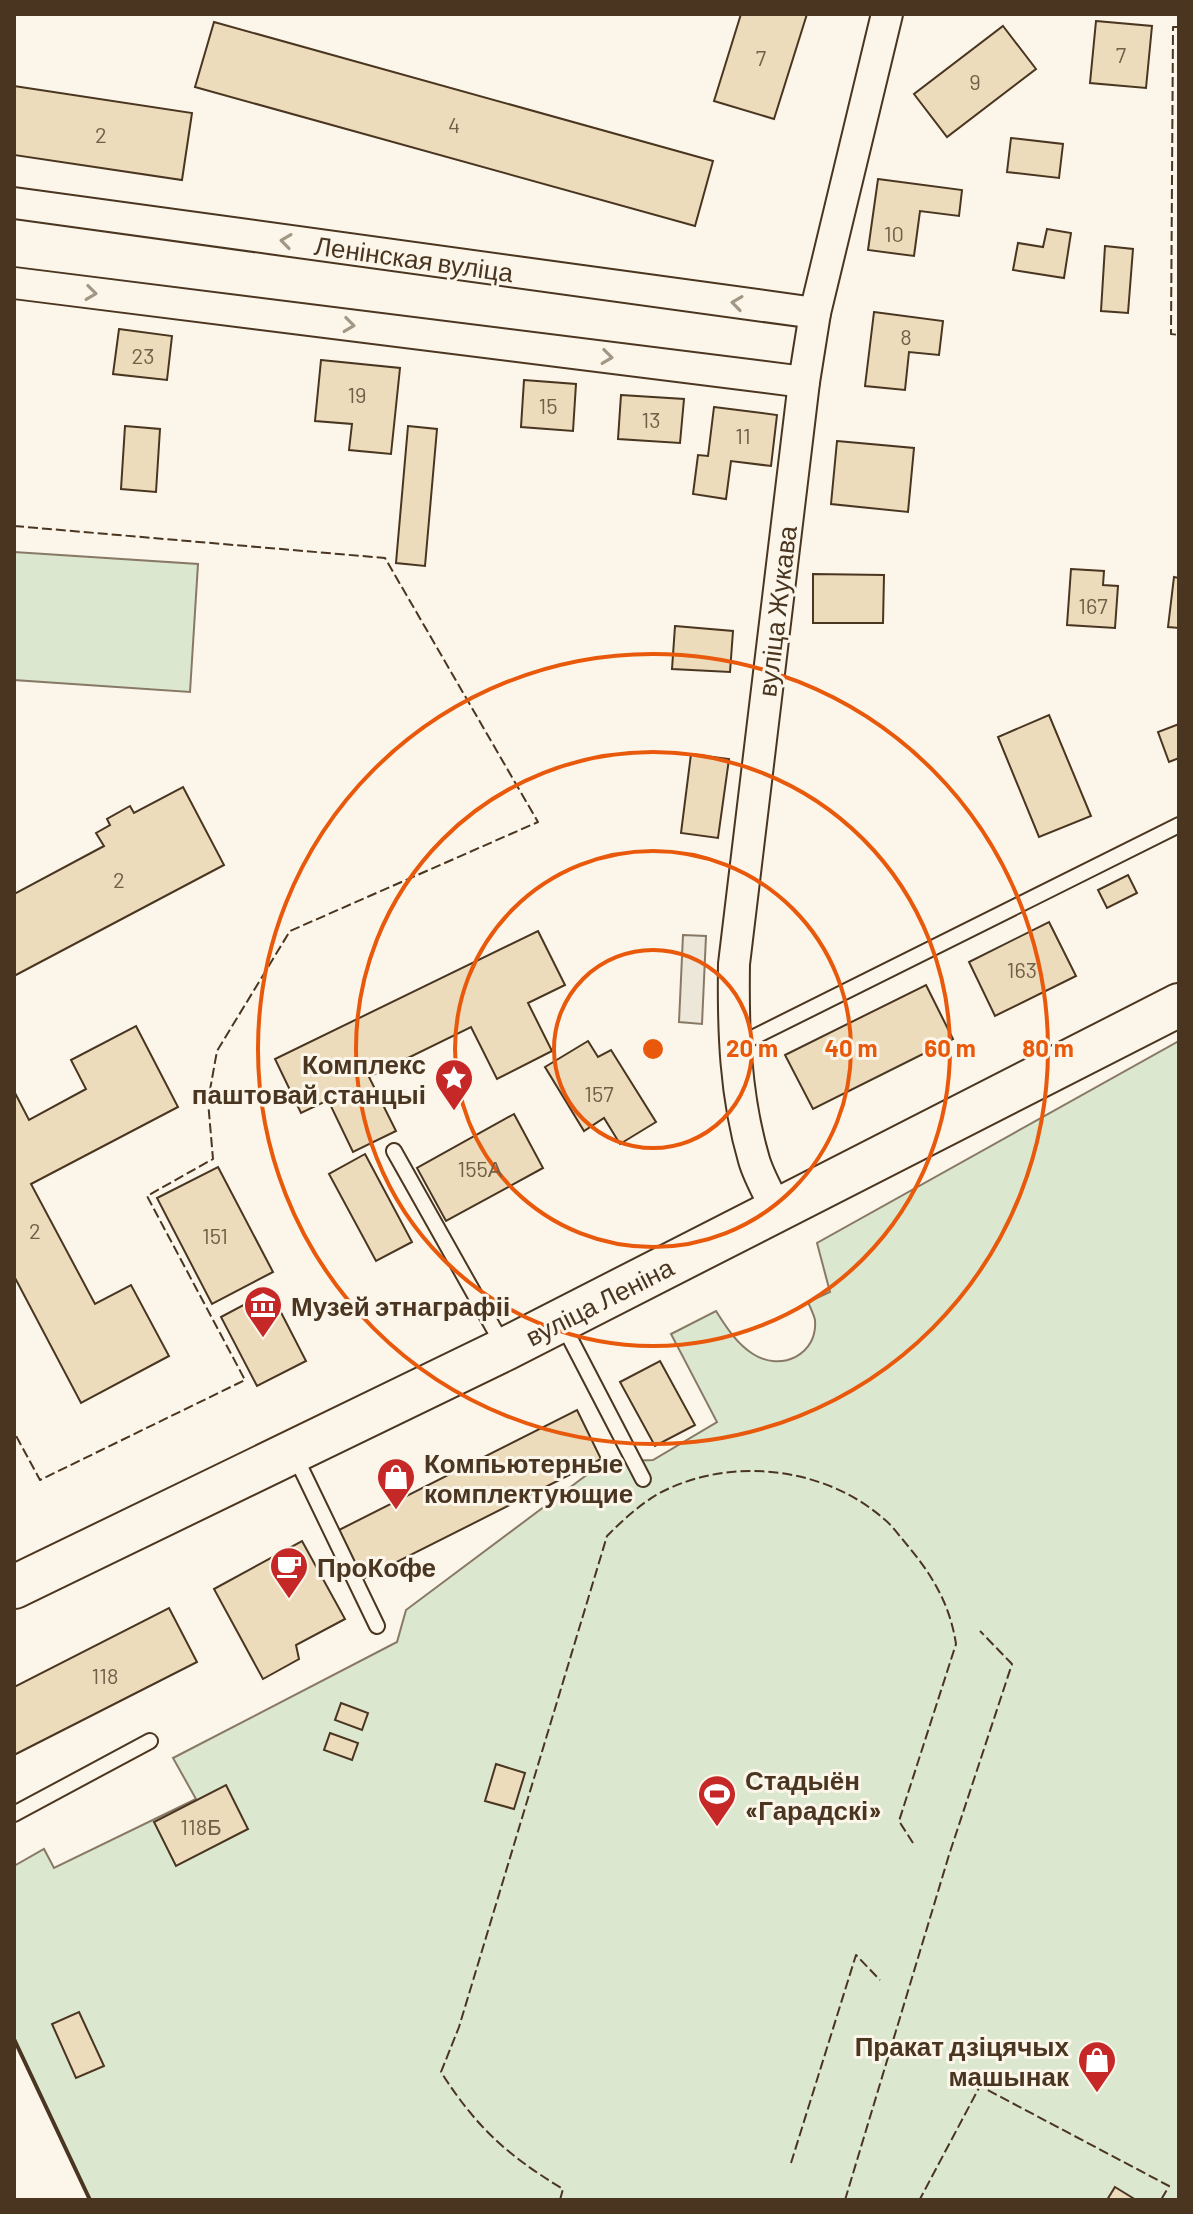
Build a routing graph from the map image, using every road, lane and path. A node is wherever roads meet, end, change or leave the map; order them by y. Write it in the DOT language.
graph roads {
  1 [pos="887,14"];
  2 [pos="14,203"];
  3 [pos="14,283"];
  4 [pos="815,313"];
  5 [pos="804,382"];
  6 [pos="1179,825"];
  7 [pos="1179,1005"];
  8 [pos="733,1047"];
  9 [pos="394,1151"];
  10 [pos="777,1210"];
  11 [pos="561,1321"];
  12 [pos="505,1349"];
  13 [pos="293,1452"];
  14 [pos="643,1479"];
  15 [pos="17,1576"];
  16 [pos="377,1626"];
  17 [pos="150,1741"];
  18 [pos="14,1814"];
  1 -- 4 [label="street, вуліца Жукава"];
  4 -- 2 [label="street, Ленінская вуліца, one-way"];
  3 -- 5 [label="street, one-way"];
  4 -- 5 [label="street, вуліца Жукава"];
  5 -- 8 [label="street, вуліца Жукава"];
  6 -- 8 [label="lane"];
  7 -- 10 [label="main road, вуліца Леніна"];
  8 -- 10 [label="street, вуліца Жукава"];
  9 -- 12 [label="lane"];
  10 -- 11 [label="main road, вуліца Леніна"];
  11 -- 12 [label="main road, вуліца Леніна"];
  11 -- 14 [label="lane"];
  12 -- 13 [label="main road, вуліца Леніна"];
  13 -- 15 [label="main road, вуліца Леніна"];
  13 -- 16 [label="lane"];
  17 -- 18 [label="lane"];
}
